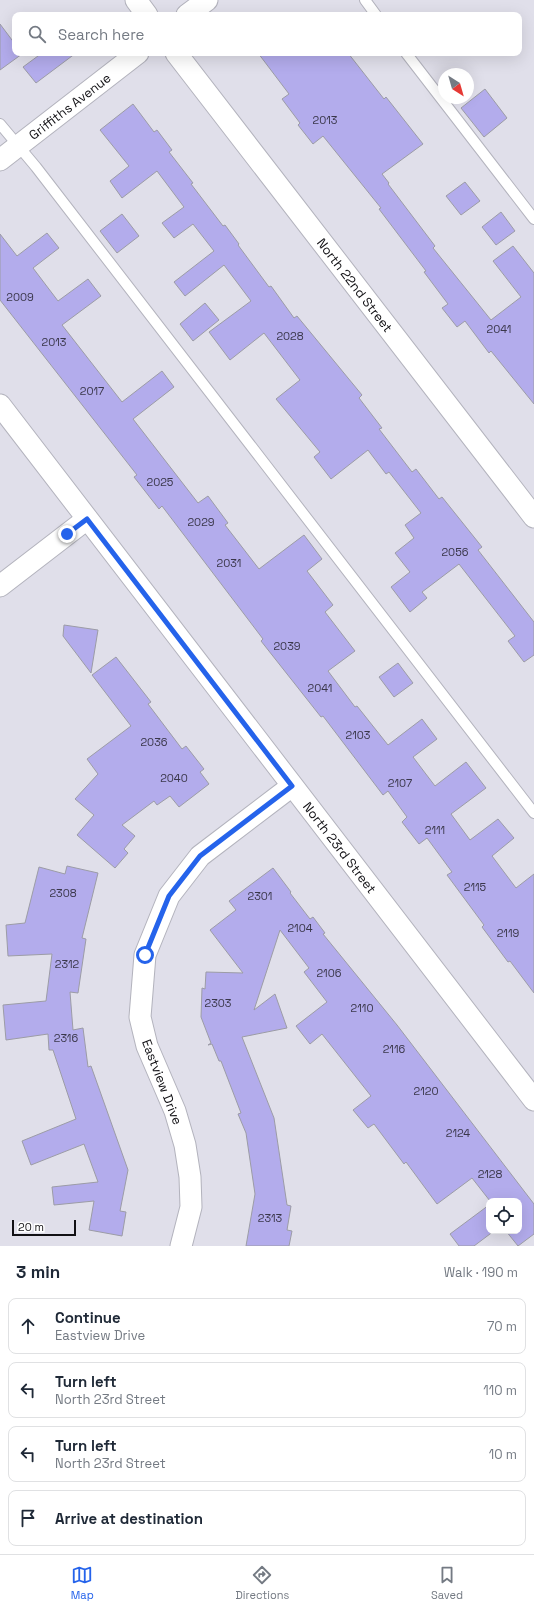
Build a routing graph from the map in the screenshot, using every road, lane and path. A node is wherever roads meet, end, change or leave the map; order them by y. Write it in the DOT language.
graph roads {
  1 [pos="136,0"];
  2 [pos="207,0"];
  3 [pos="365,0"];
  4 [pos="145,12"];
  5 [pos="191,12"];
  6 [pos="374,12"];
  7 [pos="134,56"];
  8 [pos="178,56"];
  9 [pos="408,56"];
  10 [pos="0,124"];
  11 [pos="19,145"];
  12 [pos="0,160"];
  13 [pos="534,219"];
  14 [pos="0,405"];
  15 [pos="534,517"];
  16 [pos="87,519"];
  17 [pos="0,586"];
  18 [pos="292,786"];
  19 [pos="534,814"];
  20 [pos="534,1100"];
  21 [pos="181,1246"];
  1 -- 4 [label="street"];
  2 -- 5 [label="street"];
  3 -- 6 [label="lane"];
  7 -- 11 [label="street, Griffiths Avenue"];
  8 -- 15 [label="street, North 22nd Street"];
  9 -- 13 [label="lane"];
  10 -- 11 [label="lane"];
  11 -- 12 [label="street, Griffiths Avenue"];
  11 -- 19 [label="lane"];
  14 -- 16 [label="street, North 23rd Street"];
  16 -- 17 [label="street"];
  16 -- 18 [label="street, North 23rd Street"];
  18 -- 20 [label="street, North 23rd Street"];
  18 -- 21 [label="street, Eastview Drive"];
}
